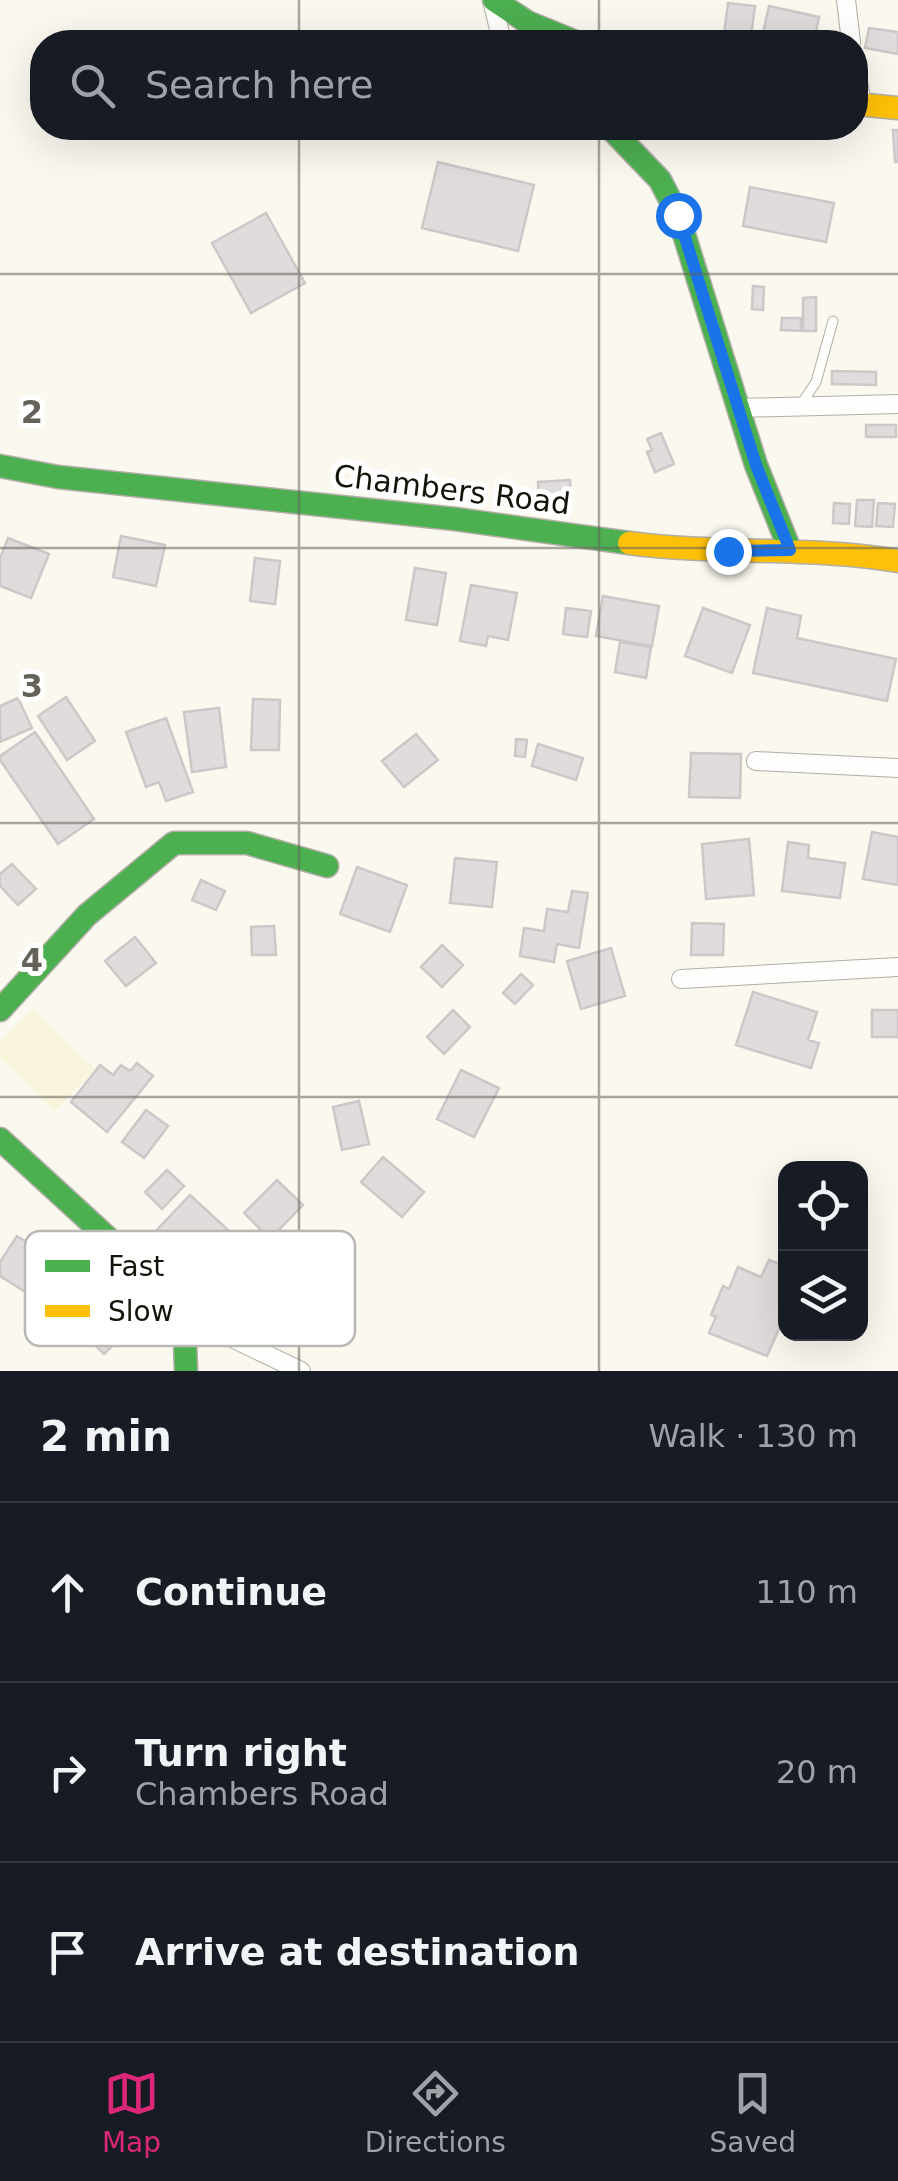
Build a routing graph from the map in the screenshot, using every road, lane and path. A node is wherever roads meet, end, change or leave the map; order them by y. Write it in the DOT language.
graph roads {
  1 [pos="493,0"];
  2 [pos="846,0"];
  3 [pos="499,30"];
  4 [pos="547,30"];
  5 [pos="850,30"];
  6 [pos="868,105"];
  7 [pos="898,108"];
  8 [pos="622,140"];
  9 [pos="833,321"];
  10 [pos="898,404"];
  11 [pos="799,407"];
  12 [pos="738,408"];
  13 [pos="0,466"];
  14 [pos="790,550"];
  15 [pos="898,561"];
  16 [pos="756,761"];
  17 [pos="898,768"];
  18 [pos="327,866"];
  19 [pos="898,967"];
  20 [pos="681,979"];
  21 [pos="0,1010"];
  22 [pos="3,1145"];
  23 [pos="100,1231"];
  24 [pos="185,1346"];
  25 [pos="247,1346"];
  26 [pos="186,1371"];
  27 [pos="301,1371"];
  1 -- 3 [label="street"];
  1 -- 4 [label="street"];
  2 -- 5 [label="street"];
  6 -- 7 [label="street"];
  8 -- 12 [label="street"];
  9 -- 11 [label="lane"];
  10 -- 11 [label="street"];
  11 -- 12 [label="street"];
  12 -- 14 [label="street"];
  13 -- 14 [label="street, Chambers Road"];
  14 -- 15 [label="street, Chambers Road"];
  16 -- 17 [label="street"];
  18 -- 21 [label="street"];
  19 -- 20 [label="street"];
  22 -- 23 [label="street"];
  24 -- 26 [label="street"];
  25 -- 27 [label="street"];
}
